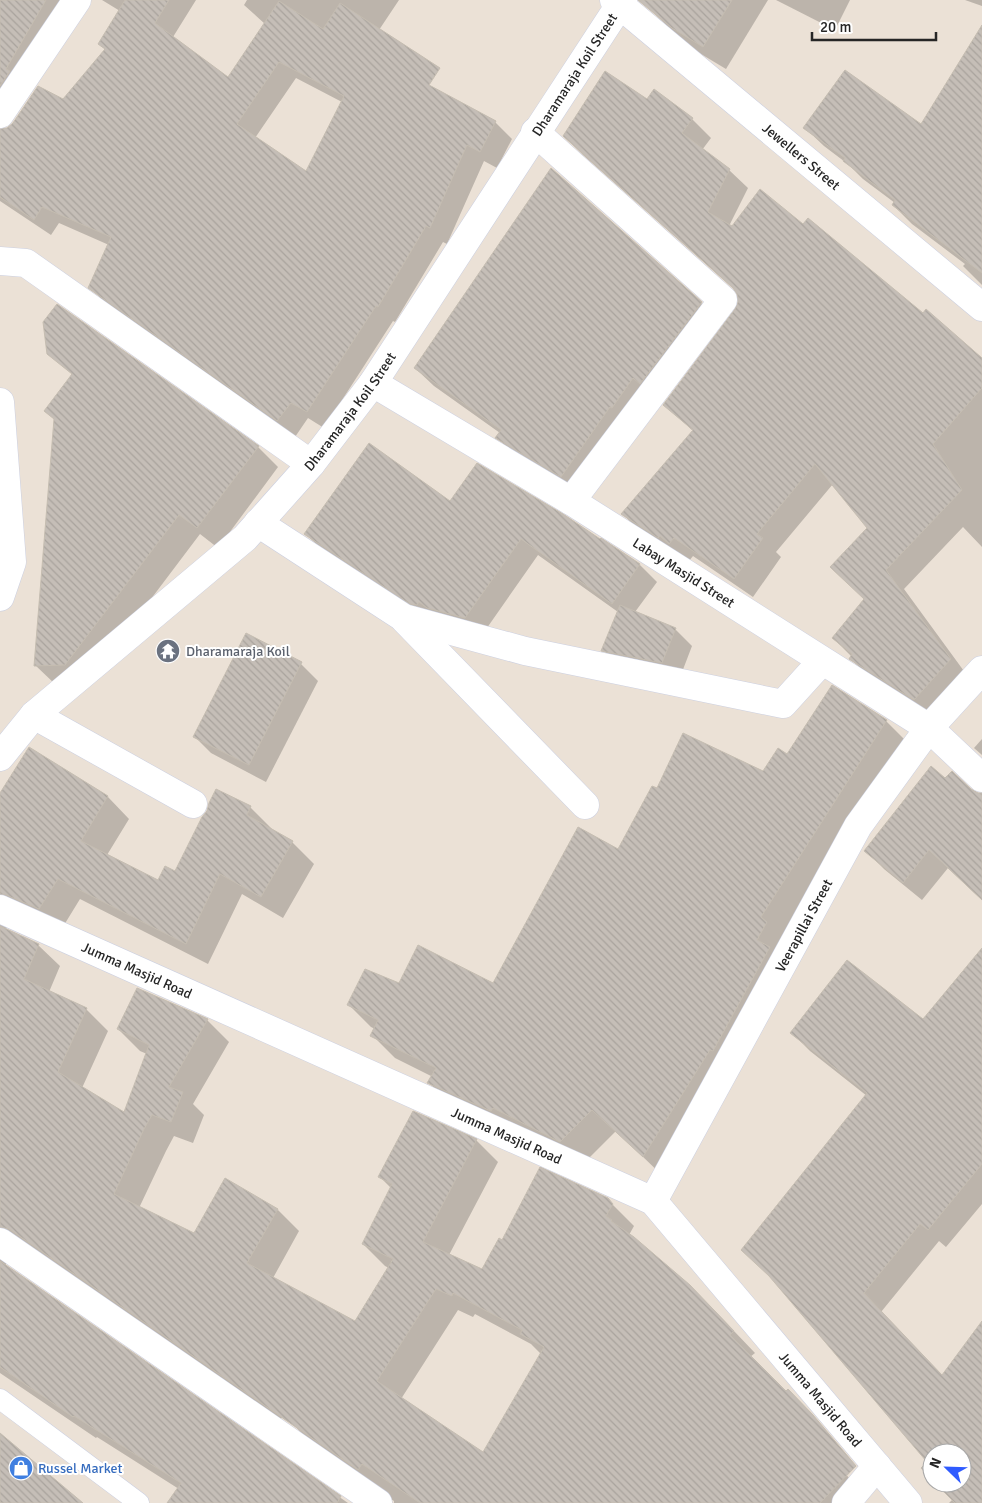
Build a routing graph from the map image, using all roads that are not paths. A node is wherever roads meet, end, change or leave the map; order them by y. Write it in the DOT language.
graph roads {
  1 [pos="77,0"];
  2 [pos="619,2"];
  3 [pos="0,114"];
  4 [pos="535,132"];
  5 [pos="0,261"];
  6 [pos="982,307"];
  7 [pos="372,383"];
  8 [pos="0,402"];
  9 [pos="311,464"];
  10 [pos="571,501"];
  11 [pos="258,523"];
  12 [pos="0,597"];
  13 [pos="404,618"];
  14 [pos="822,661"];
  15 [pos="982,670"];
  16 [pos="34,715"];
  17 [pos="929,728"];
  18 [pos="0,757"];
  19 [pos="982,778"];
  20 [pos="193,804"];
  21 [pos="585,805"];
  22 [pos="0,909"];
  23 [pos="653,1201"];
  24 [pos="0,1242"];
  25 [pos="0,1399"];
  26 [pos="877,1466"];
  27 [pos="368,1500"];
  28 [pos="140,1503"];
  29 [pos="846,1503"];
  30 [pos="908,1503"];
  1 -- 3 [label="street"];
  2 -- 4 [label="street, Dharamaraja Koil Street"];
  2 -- 6 [label="street, Jewellers Street"];
  4 -- 7 [label="street, Dharamaraja Koil Street"];
  4 -- 10 [label="street"];
  5 -- 9 [label="street"];
  7 -- 9 [label="street, Dharamaraja Koil Street"];
  7 -- 10 [label="street, Labay Masjid Street"];
  8 -- 12 [label="street"];
  9 -- 11 [label="street, Dharamaraja Koil Street"];
  10 -- 14 [label="street, Labay Masjid Street"];
  11 -- 13 [label="street"];
  11 -- 16 [label="street, Dharamaraja Koil Street"];
  13 -- 14 [label="street"];
  13 -- 21 [label="street"];
  14 -- 17 [label="street, Labay Masjid Street"];
  15 -- 17 [label="street, Veerapillai Street"];
  16 -- 18 [label="street, Dharamaraja Koil Street"];
  16 -- 20 [label="street"];
  17 -- 19 [label="street, Labay Masjid Street"];
  17 -- 23 [label="street, Veerapillai Street"];
  22 -- 23 [label="street, Jumma Masjid Road"];
  23 -- 26 [label="street, Jumma Masjid Road"];
  24 -- 27 [label="street"];
  25 -- 28 [label="lane"];
  26 -- 29 [label="street"];
  26 -- 30 [label="street, Jumma Masjid Road"];
}
